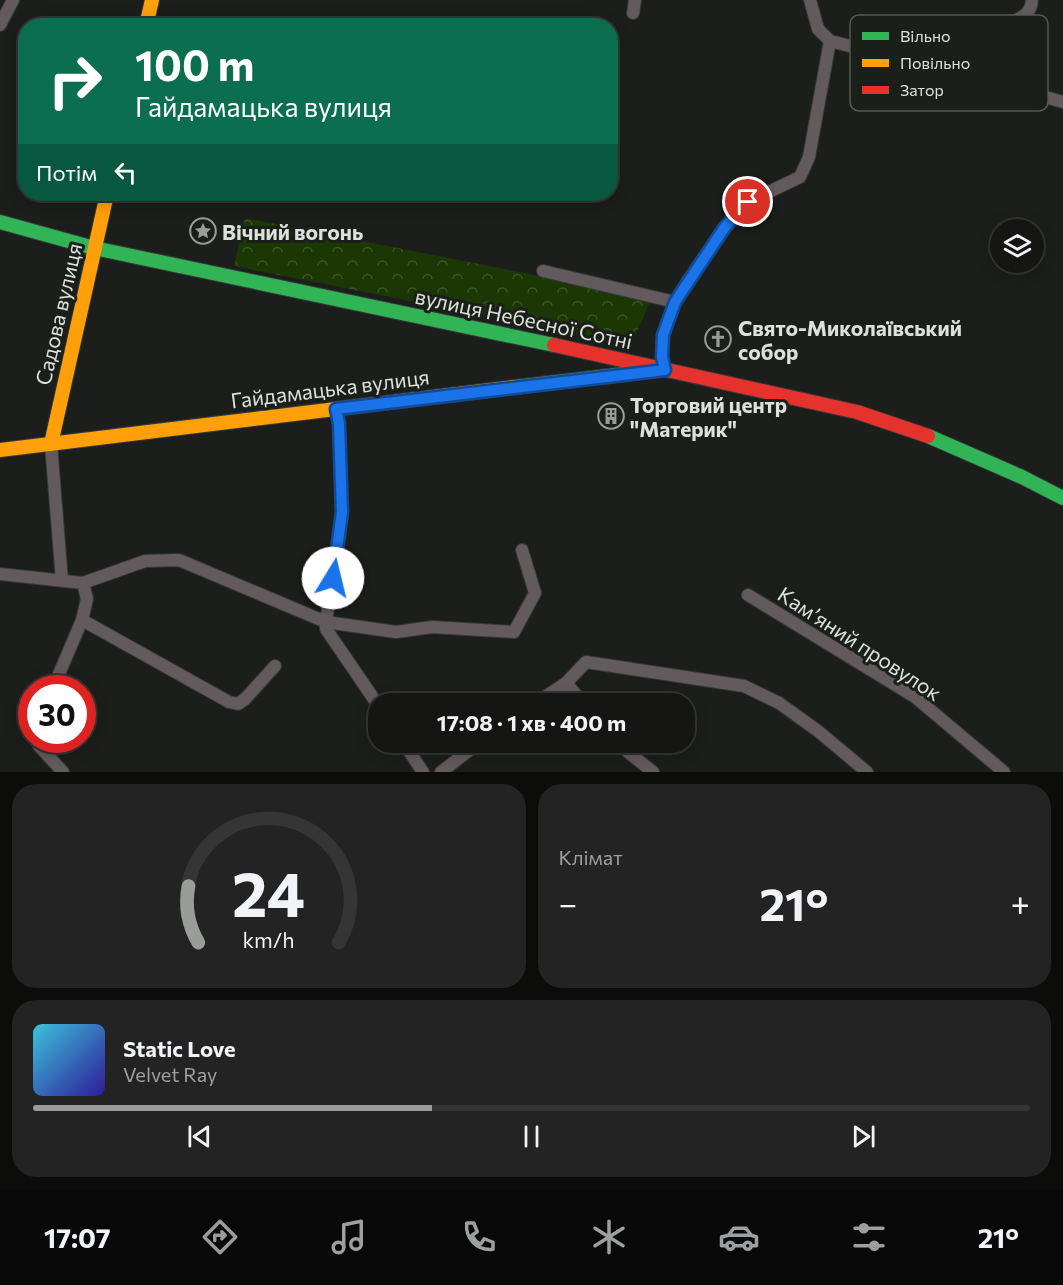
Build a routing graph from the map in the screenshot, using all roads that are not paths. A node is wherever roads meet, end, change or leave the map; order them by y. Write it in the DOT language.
graph roads {
  1 [pos="13,0"];
  2 [pos="152,0"];
  3 [pos="1032,0"];
  4 [pos="812,2"];
  5 [pos="1026,15"];
  6 [pos="148,18"];
  7 [pos="0,25"];
  8 [pos="830,41"];
  9 [pos="850,46"];
  10 [pos="1048,98"];
  11 [pos="1063,102"];
  12 [pos="105,201"];
  13 [pos="0,222"];
  14 [pos="94,248"];
  15 [pos="543,271"];
  16 [pos="675,302"];
  17 [pos="579,350"];
  18 [pos="665,370"];
  19 [pos="587,378"];
  20 [pos="336,409"];
  21 [pos="51,444"];
  22 [pos="0,450"];
  23 [pos="1063,498"];
  24 [pos="522,550"];
  25 [pos="0,574"];
  26 [pos="62,581"];
  27 [pos="83,583"];
  28 [pos="748,595"];
  29 [pos="82,620"];
  30 [pos="326,622"];
  31 [pos="275,666"];
  32 [pos="59,675"];
  33 [pos="566,683"];
  34 [pos="370,693"];
  35 [pos="551,693"];
  36 [pos="575,693"];
  37 [pos="45,753"];
  38 [pos="410,753"];
  39 [pos="466,753"];
  40 [pos="629,753"];
  41 [pos="63,772"];
  42 [pos="423,772"];
  43 [pos="441,772"];
  44 [pos="653,772"];
  45 [pos="867,772"];
  46 [pos="1004,772"];
  1 -- 7 [label="street"];
  2 -- 6 [label="main road"];
  3 -- 5 [label="street"];
  4 -- 8 [label="street"];
  8 -- 9 [label="street"];
  8 -- 16 [label="street"];
  10 -- 11 [label="street"];
  12 -- 14 [label="main road, Садова вулиця"];
  13 -- 14 [label="main road, вулиця Небесної Сотні"];
  14 -- 17 [label="main road, вулиця Небесної Сотні"];
  14 -- 21 [label="main road, Садова вулиця"];
  15 -- 16 [label="street"];
  16 -- 18 [label="street"];
  17 -- 18 [label="main road, вулиця Небесної Сотні"];
  17 -- 19 [label="main road"];
  18 -- 19 [label="main road, Гайдамацька вулиця"];
  18 -- 23 [label="main road, вулиця Небесної Сотні"];
  19 -- 20 [label="main road, Гайдамацька вулиця"];
  20 -- 21 [label="main road, Гайдамацька вулиця"];
  20 -- 30 [label="street"];
  21 -- 22 [label="main road, Гайдамацька вулиця"];
  21 -- 26 [label="street"];
  24 -- 30 [label="street"];
  25 -- 26 [label="street"];
  26 -- 27 [label="street"];
  27 -- 29 [label="street"];
  27 -- 30 [label="street"];
  28 -- 46 [label="street, Камʼяний провулок"];
  29 -- 31 [label="street"];
  29 -- 32 [label="street"];
  30 -- 34 [label="street"];
  33 -- 35 [label="street"];
  33 -- 36 [label="street"];
  33 -- 45 [label="street"];
  37 -- 41 [label="street"];
  38 -- 42 [label="street"];
  39 -- 43 [label="street"];
  40 -- 44 [label="street"];
}
